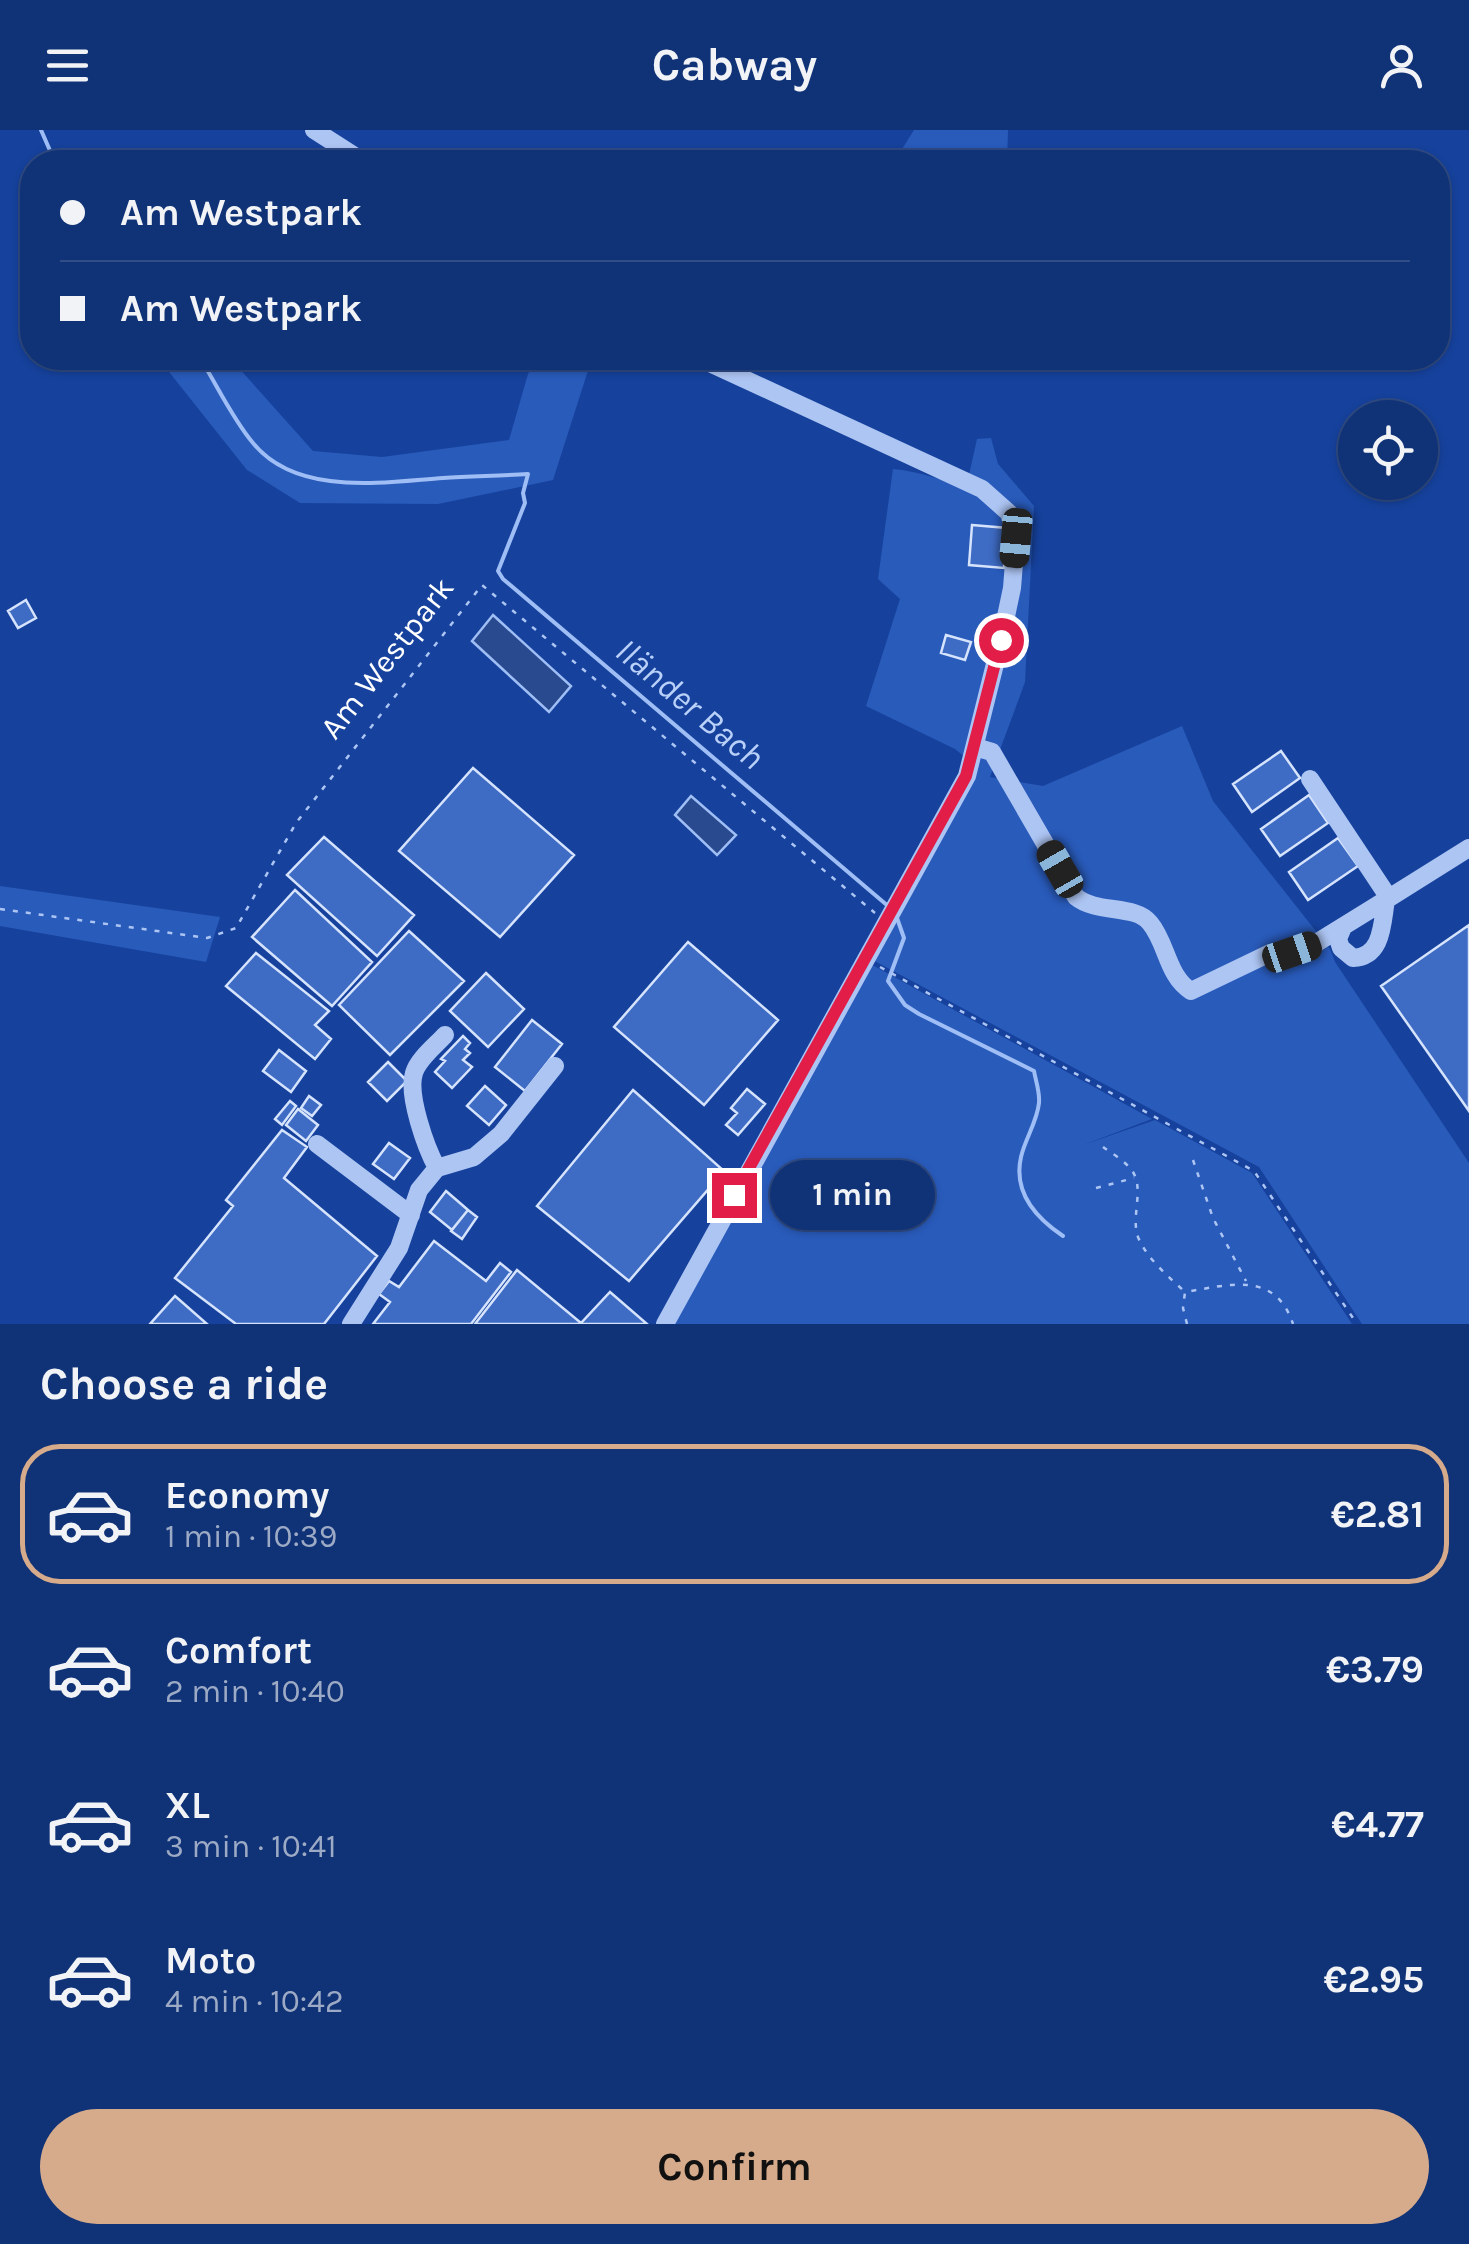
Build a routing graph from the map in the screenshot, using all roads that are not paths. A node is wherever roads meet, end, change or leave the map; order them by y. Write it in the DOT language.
graph roads {
  1 [pos="314,130"];
  2 [pos="345,150"];
  3 [pos="724,370"];
  4 [pos="974,747"];
  5 [pos="1310,779"];
  6 [pos="1469,848"];
  7 [pos="1388,899"];
  8 [pos="1343,927"];
  9 [pos="446,1035"];
  10 [pos="555,1066"];
  11 [pos="316,1144"];
  12 [pos="437,1168"];
  13 [pos="410,1215"];
  14 [pos="674,1321"];
  15 [pos="351,1324"];
  1 -- 2 [label="street"];
  3 -- 4 [label="street"];
  4 -- 8 [label="street"];
  4 -- 14 [label="street"];
  5 -- 7 [label="street"];
  6 -- 7 [label="street"];
  7 -- 8 [label="street"];
  7 -- 8 [label="street"];
  9 -- 12 [label="street"];
  10 -- 12 [label="street"];
  11 -- 13 [label="street"];
  12 -- 13 [label="street"];
  13 -- 15 [label="street"];
}
